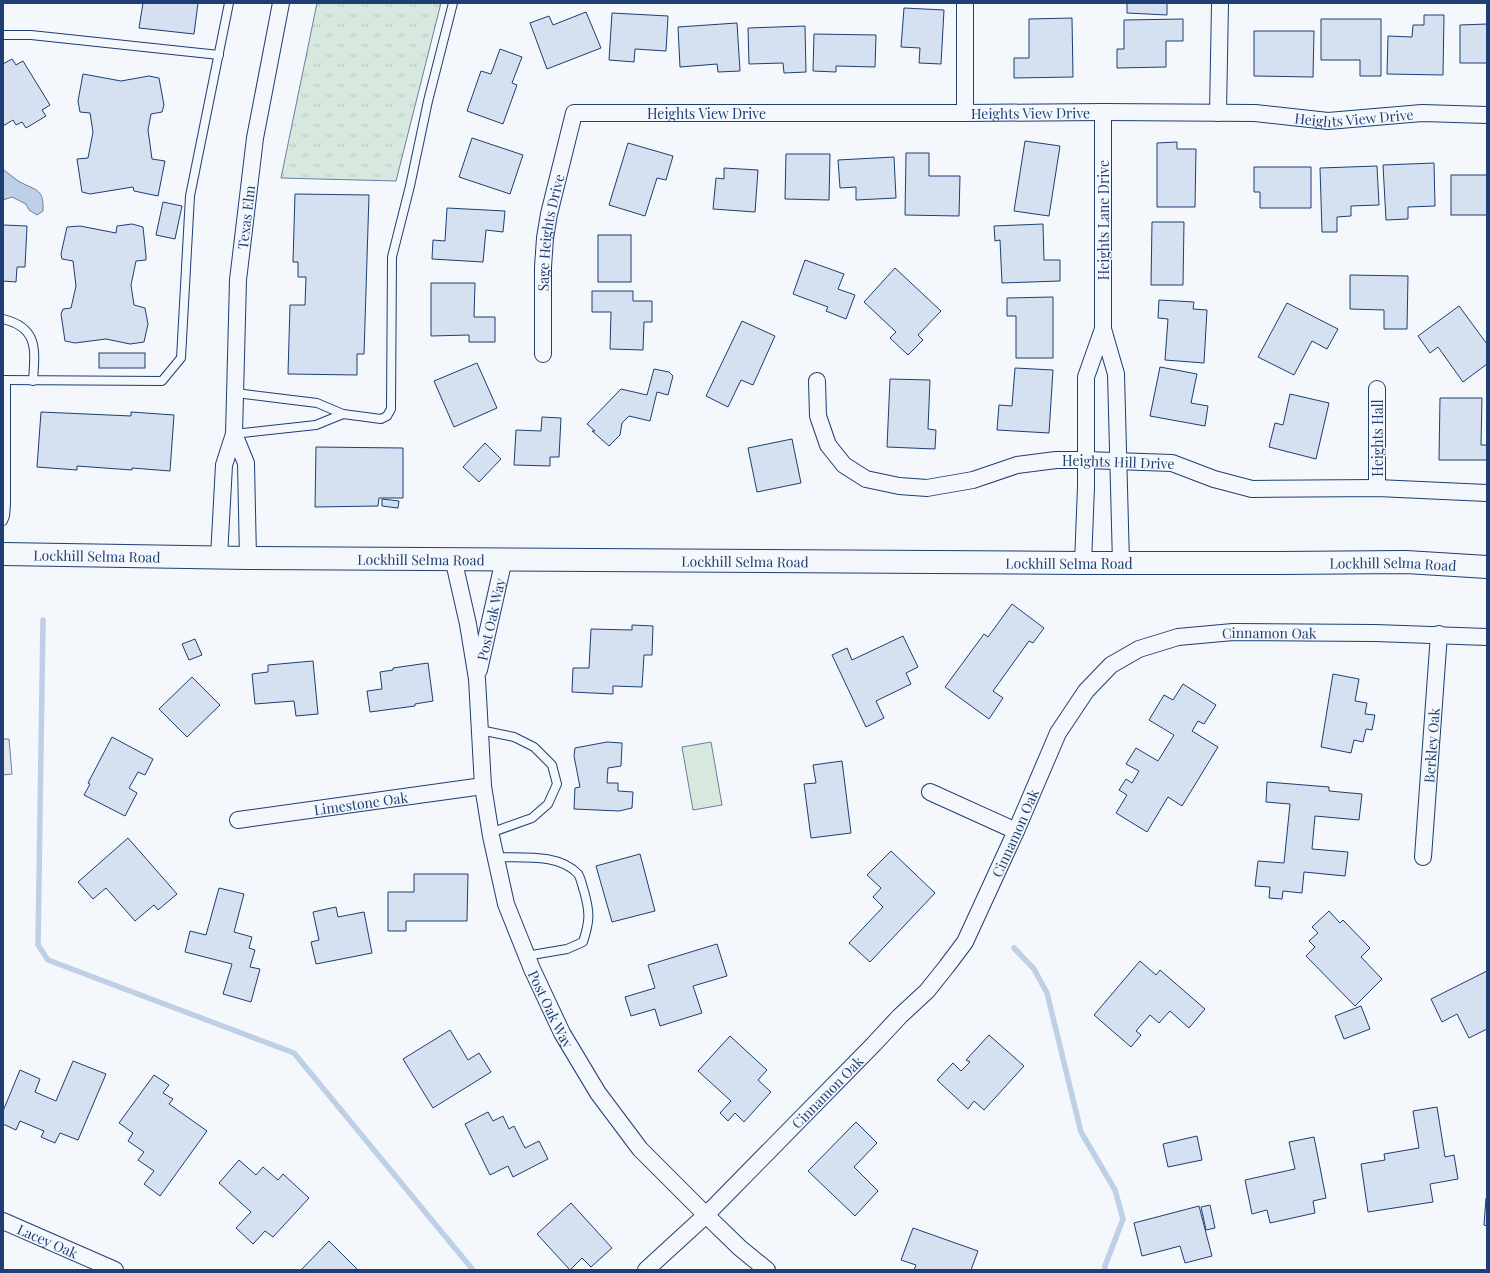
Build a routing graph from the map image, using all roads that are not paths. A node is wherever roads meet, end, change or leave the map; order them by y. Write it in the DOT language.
graph roads {
  1 [pos="229,3"];
  2 [pos="281,3"];
  3 [pos="453,3"];
  4 [pos="965,3"];
  5 [pos="1220,3"];
  6 [pos="3,36"];
  7 [pos="218,55"];
  8 [pos="1103,112"];
  9 [pos="574,113"];
  10 [pos="965,113"];
  11 [pos="1218,113"];
  12 [pos="1487,115"];
  13 [pos="3,319"];
  14 [pos="1103,329"];
  15 [pos="543,354"];
  16 [pos="4,380"];
  17 [pos="33,381"];
  18 [pos="817,382"];
  19 [pos="1377,389"];
  20 [pos="236,393"];
  21 [pos="343,414"];
  22 [pos="234,434"];
  23 [pos="1086,460"];
  24 [pos="1118,461"];
  25 [pos="1377,488"];
  26 [pos="1487,493"];
  27 [pos="3,521"];
  28 [pos="3,554"];
  29 [pos="219,557"];
  30 [pos="248,558"];
  31 [pos="453,558"];
  32 [pos="504,559"];
  33 [pos="1083,563"];
  34 [pos="1121,563"];
  35 [pos="1487,567"];
  36 [pos="1439,634"];
  37 [pos="1487,637"];
  38 [pos="477,679"];
  39 [pos="480,730"];
  40 [pos="483,786"];
  41 [pos="930,792"];
  42 [pos="238,820"];
  43 [pos="1016,831"];
  44 [pos="490,833"];
  45 [pos="495,857"];
  46 [pos="1423,857"];
  47 [pos="526,956"];
  48 [pos="706,1216"];
  49 [pos="3,1221"];
  50 [pos="115,1270"];
  51 [pos="646,1270"];
  52 [pos="766,1270"];
  1 -- 7 [label="lane"];
  2 -- 20 [label="street, Texas Elm"];
  3 -- 21 [label="lane"];
  4 -- 10 [label="street"];
  5 -- 11 [label="street"];
  6 -- 7 [label="lane"];
  7 -- 17 [label="lane"];
  8 -- 10 [label="street, Heights View Drive"];
  8 -- 11 [label="street, Heights View Drive"];
  8 -- 14 [label="street, Heights Lane Drive"];
  9 -- 10 [label="street, Heights View Drive"];
  9 -- 15 [label="street, Sage Heights Drive"];
  11 -- 12 [label="street, Heights View Drive"];
  13 -- 17 [label="lane"];
  14 -- 23 [label="street, Heights Lane Drive"];
  14 -- 24 [label="street, Heights Lane Drive"];
  16 -- 17 [label="lane"];
  16 -- 27 [label="lane"];
  18 -- 23 [label="street, Heights Hill Drive"];
  19 -- 25 [label="street, Heights Hall"];
  20 -- 21 [label="lane"];
  20 -- 22 [label="street, Texas Elm"];
  21 -- 22 [label="lane"];
  22 -- 29 [label="street, Texas Elm"];
  22 -- 30 [label="street, Texas Elm"];
  23 -- 24 [label="street, Heights Hill Drive"];
  23 -- 33 [label="street, Heights Lane Drive"];
  24 -- 25 [label="street, Heights Hill Drive"];
  24 -- 34 [label="street, Heights Lane Drive"];
  25 -- 26 [label="street, Heights Hill Drive"];
  28 -- 29 [label="main road, Lockhill Selma Road"];
  29 -- 30 [label="main road, Lockhill Selma Road"];
  30 -- 31 [label="main road, Lockhill Selma Road"];
  31 -- 32 [label="main road, Lockhill Selma Road"];
  31 -- 38 [label="street, Post Oak Way"];
  32 -- 33 [label="main road, Lockhill Selma Road"];
  32 -- 38 [label="street, Post Oak Way"];
  33 -- 34 [label="main road, Lockhill Selma Road"];
  34 -- 35 [label="main road, Lockhill Selma Road"];
  36 -- 37 [label="street, Cinnamon Oak"];
  36 -- 43 [label="street, Cinnamon Oak"];
  36 -- 46 [label="street, Berkley Oak"];
  38 -- 39 [label="street, Post Oak Way"];
  39 -- 40 [label="street, Post Oak Way"];
  39 -- 44 [label="lane"];
  40 -- 42 [label="street, Limestone Oak"];
  40 -- 44 [label="street, Post Oak Way"];
  41 -- 43 [label="street"];
  43 -- 48 [label="street, Cinnamon Oak"];
  44 -- 45 [label="street, Post Oak Way"];
  45 -- 47 [label="street, Post Oak Way"];
  45 -- 47 [label="lane"];
  47 -- 48 [label="street, Post Oak Way"];
  48 -- 51 [label="street, Cinnamon Oak"];
  48 -- 52 [label="street, Post Oak Way"];
  49 -- 50 [label="street, Lacey Oak"];
}
